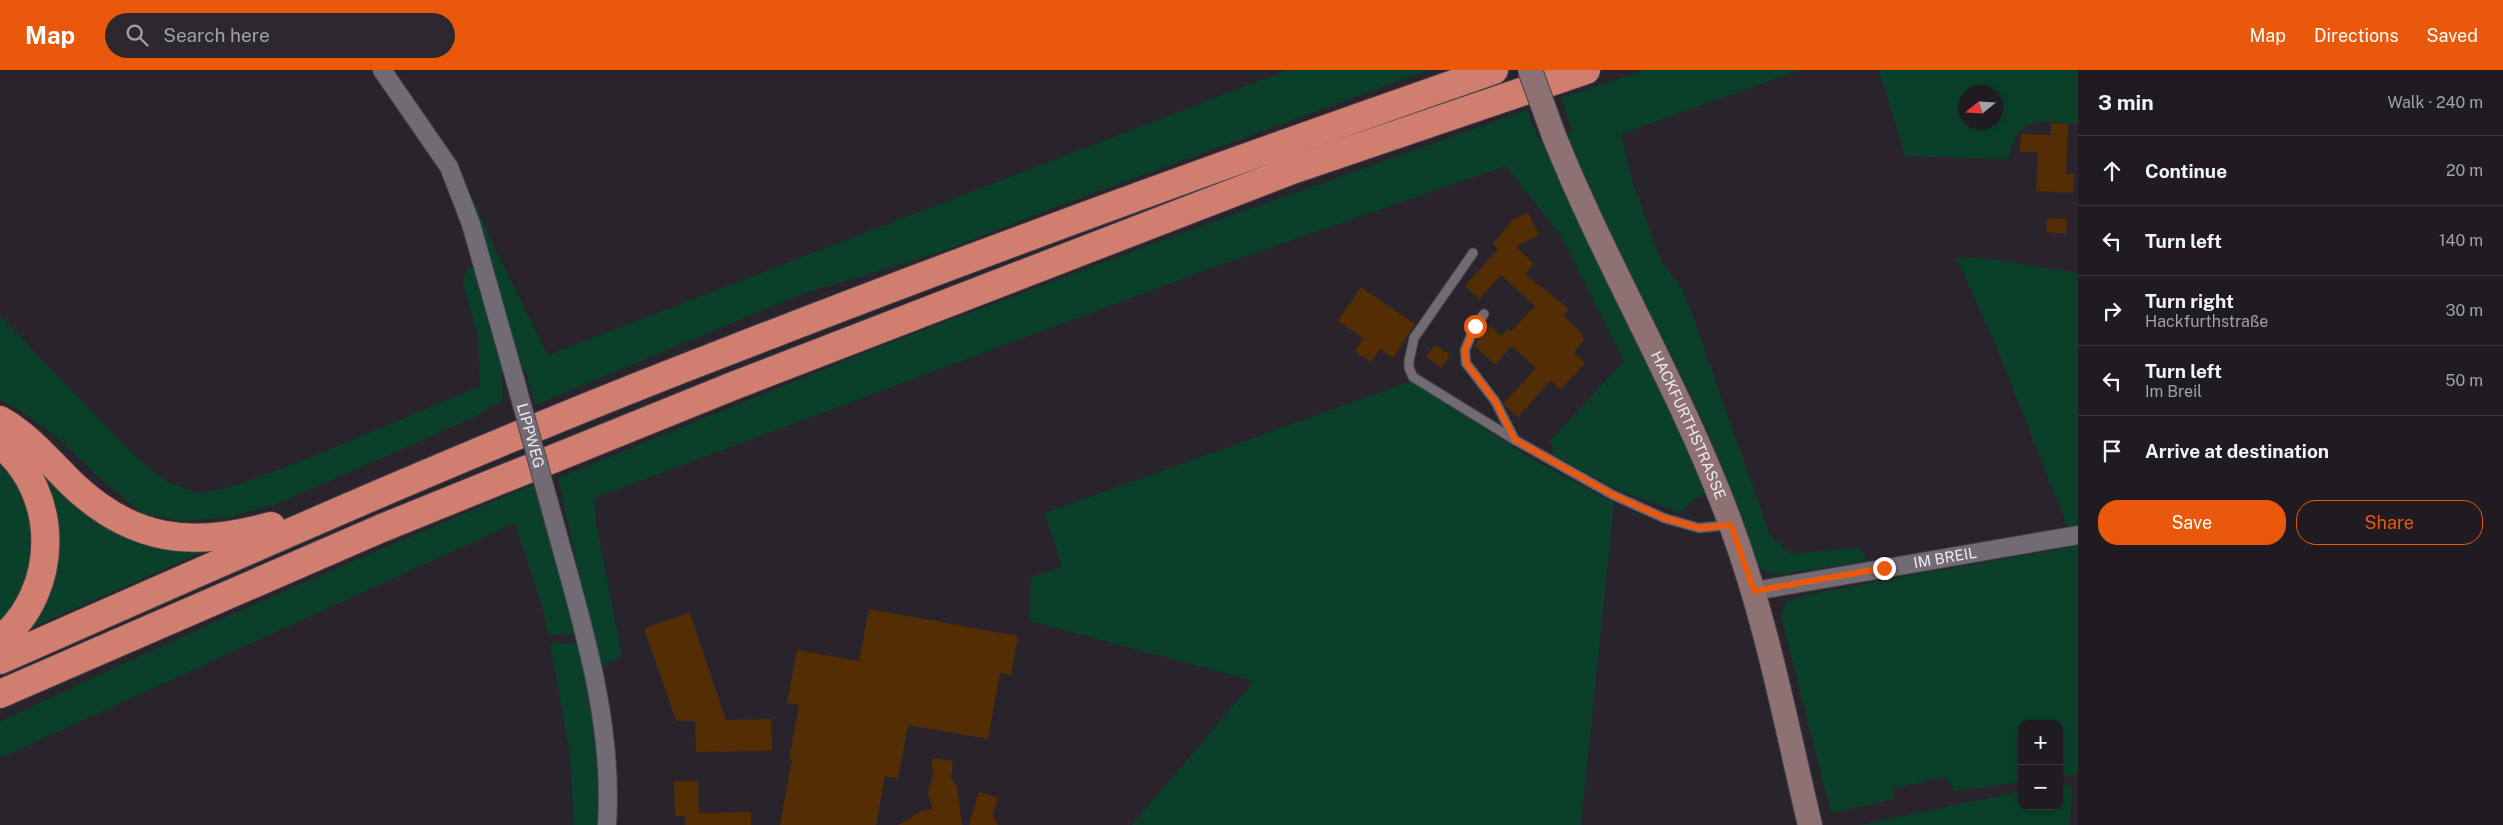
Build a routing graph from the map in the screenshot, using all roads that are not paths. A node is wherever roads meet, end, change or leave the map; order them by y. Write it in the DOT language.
graph roads {
  1 [pos="382,70"];
  2 [pos="1494,70"];
  3 [pos="1530,70"];
  4 [pos="1586,70"];
  5 [pos="1473,253"];
  6 [pos="1484,314"];
  7 [pos="0,420"];
  8 [pos="1515,440"];
  9 [pos="0,444"];
  10 [pos="312,523"];
  11 [pos="1731,525"];
  12 [pos="2078,535"];
  13 [pos="1754,591"];
  14 [pos="0,640"];
  15 [pos="0,660"];
  16 [pos="0,694"];
  17 [pos="607,825"];
  18 [pos="1810,825"];
  1 -- 17 [label="street, LIPPWEG, bridge"];
  2 -- 10 [label="highway"];
  3 -- 11 [label="street, HACKFURTHSTRASSE, bridge"];
  4 -- 16 [label="highway"];
  5 -- 8 [label="lane"];
  6 -- 8 [label="lane"];
  7 -- 10 [label="highway"];
  8 -- 11 [label="lane"];
  9 -- 14 [label="highway"];
  10 -- 15 [label="highway"];
  11 -- 13 [label="street, HACKFURTHSTRASSE"];
  12 -- 13 [label="street, IM BREIL"];
  13 -- 18 [label="street, HACKFURTHSTRASSE"];
}
